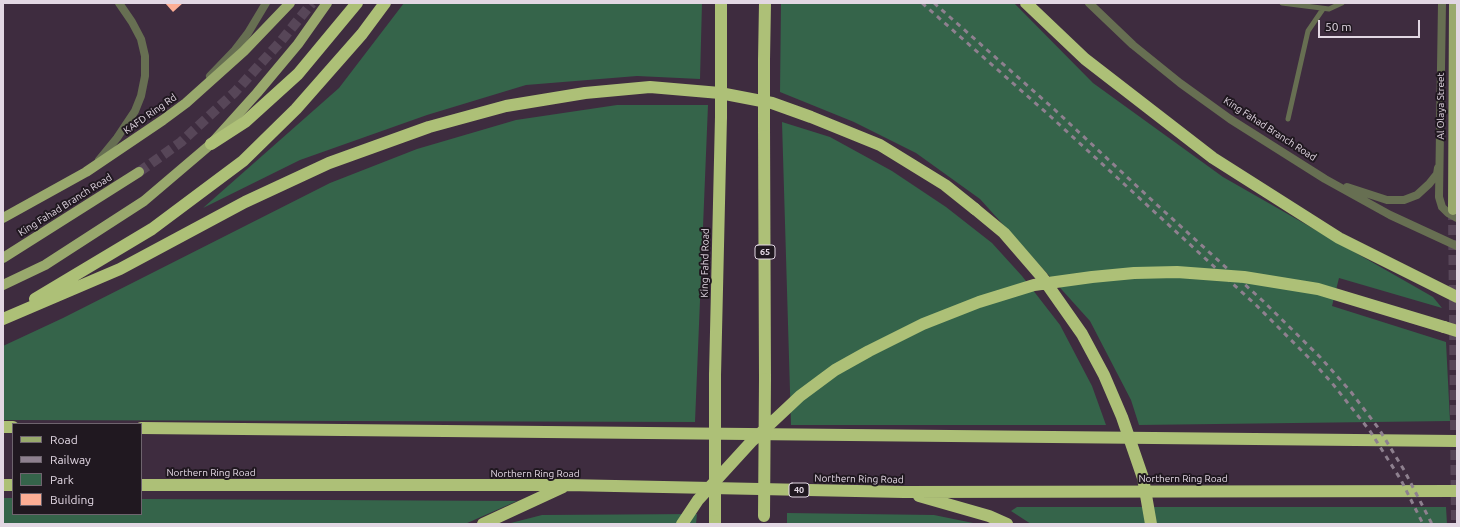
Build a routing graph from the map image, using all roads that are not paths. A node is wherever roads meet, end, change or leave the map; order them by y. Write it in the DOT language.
graph roads {
  1 [pos="119,3"];
  2 [pos="266,3"];
  3 [pos="290,3"];
  4 [pos="327,3"];
  5 [pos="357,3"];
  6 [pos="385,3"];
  7 [pos="721,3"];
  8 [pos="765,3"];
  9 [pos="1026,3"];
  10 [pos="1089,3"];
  11 [pos="1282,3"];
  12 [pos="1342,3"];
  13 [pos="1442,3"];
  14 [pos="1454,3"];
  15 [pos="1323,8"];
  16 [pos="186,103"];
  17 [pos="1288,119"];
  18 [pos="211,144"];
  19 [pos="1441,148"];
  20 [pos="94,166"];
  21 [pos="139,172"];
  22 [pos="1325,179"];
  23 [pos="1455,214"];
  24 [pos="3,218"];
  25 [pos="1457,246"];
  26 [pos="3,258"];
  27 [pos="3,285"];
  28 [pos="1457,297"];
  29 [pos="3,318"];
  30 [pos="1457,331"];
  31 [pos="142,428"];
  32 [pos="1457,442"];
  33 [pos="142,485"];
  34 [pos="567,485"];
  35 [pos="1457,491"];
  36 [pos="904,492"];
  37 [pos="763,520"];
  38 [pos="483,524"];
  39 [pos="682,524"];
  40 [pos="715,524"];
  41 [pos="1007,524"];
  42 [pos="1151,524"];
  1 -- 20 [label="street"];
  2 -- 16 [label="street"];
  3 -- 16 [label="main road, KAFD Ring Rd"];
  4 -- 18 [label="main road"];
  5 -- 18 [label="highway"];
  6 -- 29 [label="highway"];
  7 -- 40 [label="highway, King Fahd Road, bridge"];
  8 -- 37 [label="highway, 65, bridge"];
  9 -- 28 [label="highway"];
  10 -- 22 [label="street, King Fahad Branch Road"];
  11 -- 15 [label="lane"];
  12 -- 15 [label="lane"];
  13 -- 19 [label="street"];
  14 -- 23 [label="main road, Al Olaya Street"];
  15 -- 17 [label="lane"];
  16 -- 20 [label="main road, KAFD Ring Rd"];
  18 -- 27 [label="main road"];
  19 -- 22 [label="street"];
  19 -- 23 [label="street"];
  20 -- 24 [label="main road, KAFD Ring Rd"];
  21 -- 26 [label="main road, King Fahad Branch Road"];
  22 -- 25 [label="street, King Fahad Branch Road"];
  29 -- 42 [label="highway, bridge"];
  30 -- 39 [label="highway, bridge"];
  31 -- 32 [label="highway"];
  33 -- 34 [label="highway, Northern Ring Road / 40"];
  34 -- 36 [label="highway, Northern Ring Road / 40"];
  34 -- 38 [label="highway"];
  35 -- 36 [label="highway, Northern Ring Road / 40"];
  36 -- 41 [label="highway"];
}
